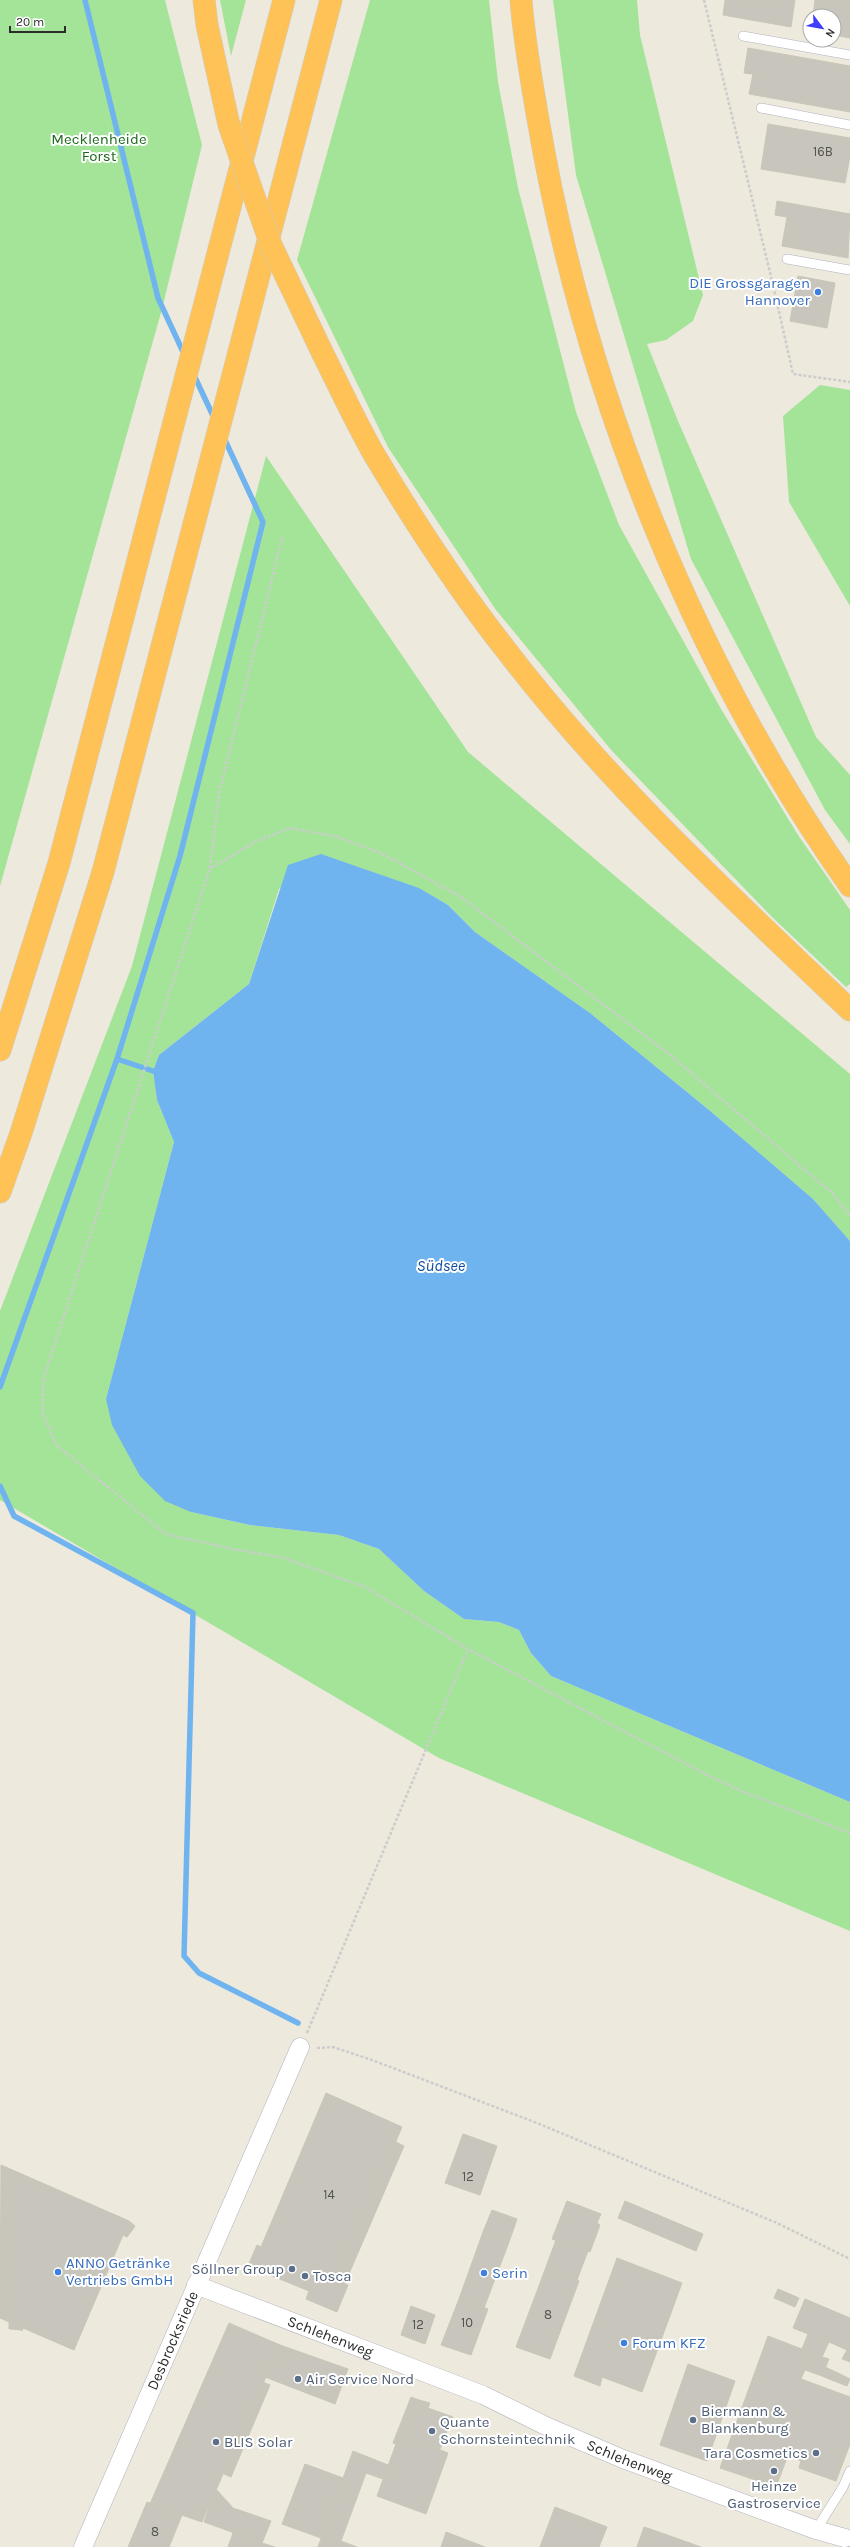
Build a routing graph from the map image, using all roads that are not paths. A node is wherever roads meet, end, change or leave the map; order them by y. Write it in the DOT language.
graph roads {
  1 [pos="204,0"];
  2 [pos="284,0"];
  3 [pos="332,0"];
  4 [pos="521,0"];
  5 [pos="743,36"];
  6 [pos="850,55"];
  7 [pos="761,108"];
  8 [pos="850,125"];
  9 [pos="787,259"];
  10 [pos="850,270"];
  11 [pos="850,886"];
  12 [pos="850,1010"];
  13 [pos="0,1050"];
  14 [pos="0,1192"];
  15 [pos="300,2047"];
  16 [pos="196,2285"];
  17 [pos="850,2471"];
  18 [pos="816,2530"];
  19 [pos="845,2539"];
  20 [pos="83,2547"];
  1 -- 12 [label="highway, bridge"];
  2 -- 13 [label="highway"];
  3 -- 14 [label="highway"];
  4 -- 11 [label="highway"];
  5 -- 6 [label="lane"];
  7 -- 8 [label="lane"];
  9 -- 10 [label="lane"];
  15 -- 16 [label="street, Desbrocksriede"];
  16 -- 18 [label="street, Schlehenweg"];
  16 -- 20 [label="street, Desbrocksriede"];
  17 -- 18 [label="lane"];
  18 -- 19 [label="street, Schlehenweg"];
}
